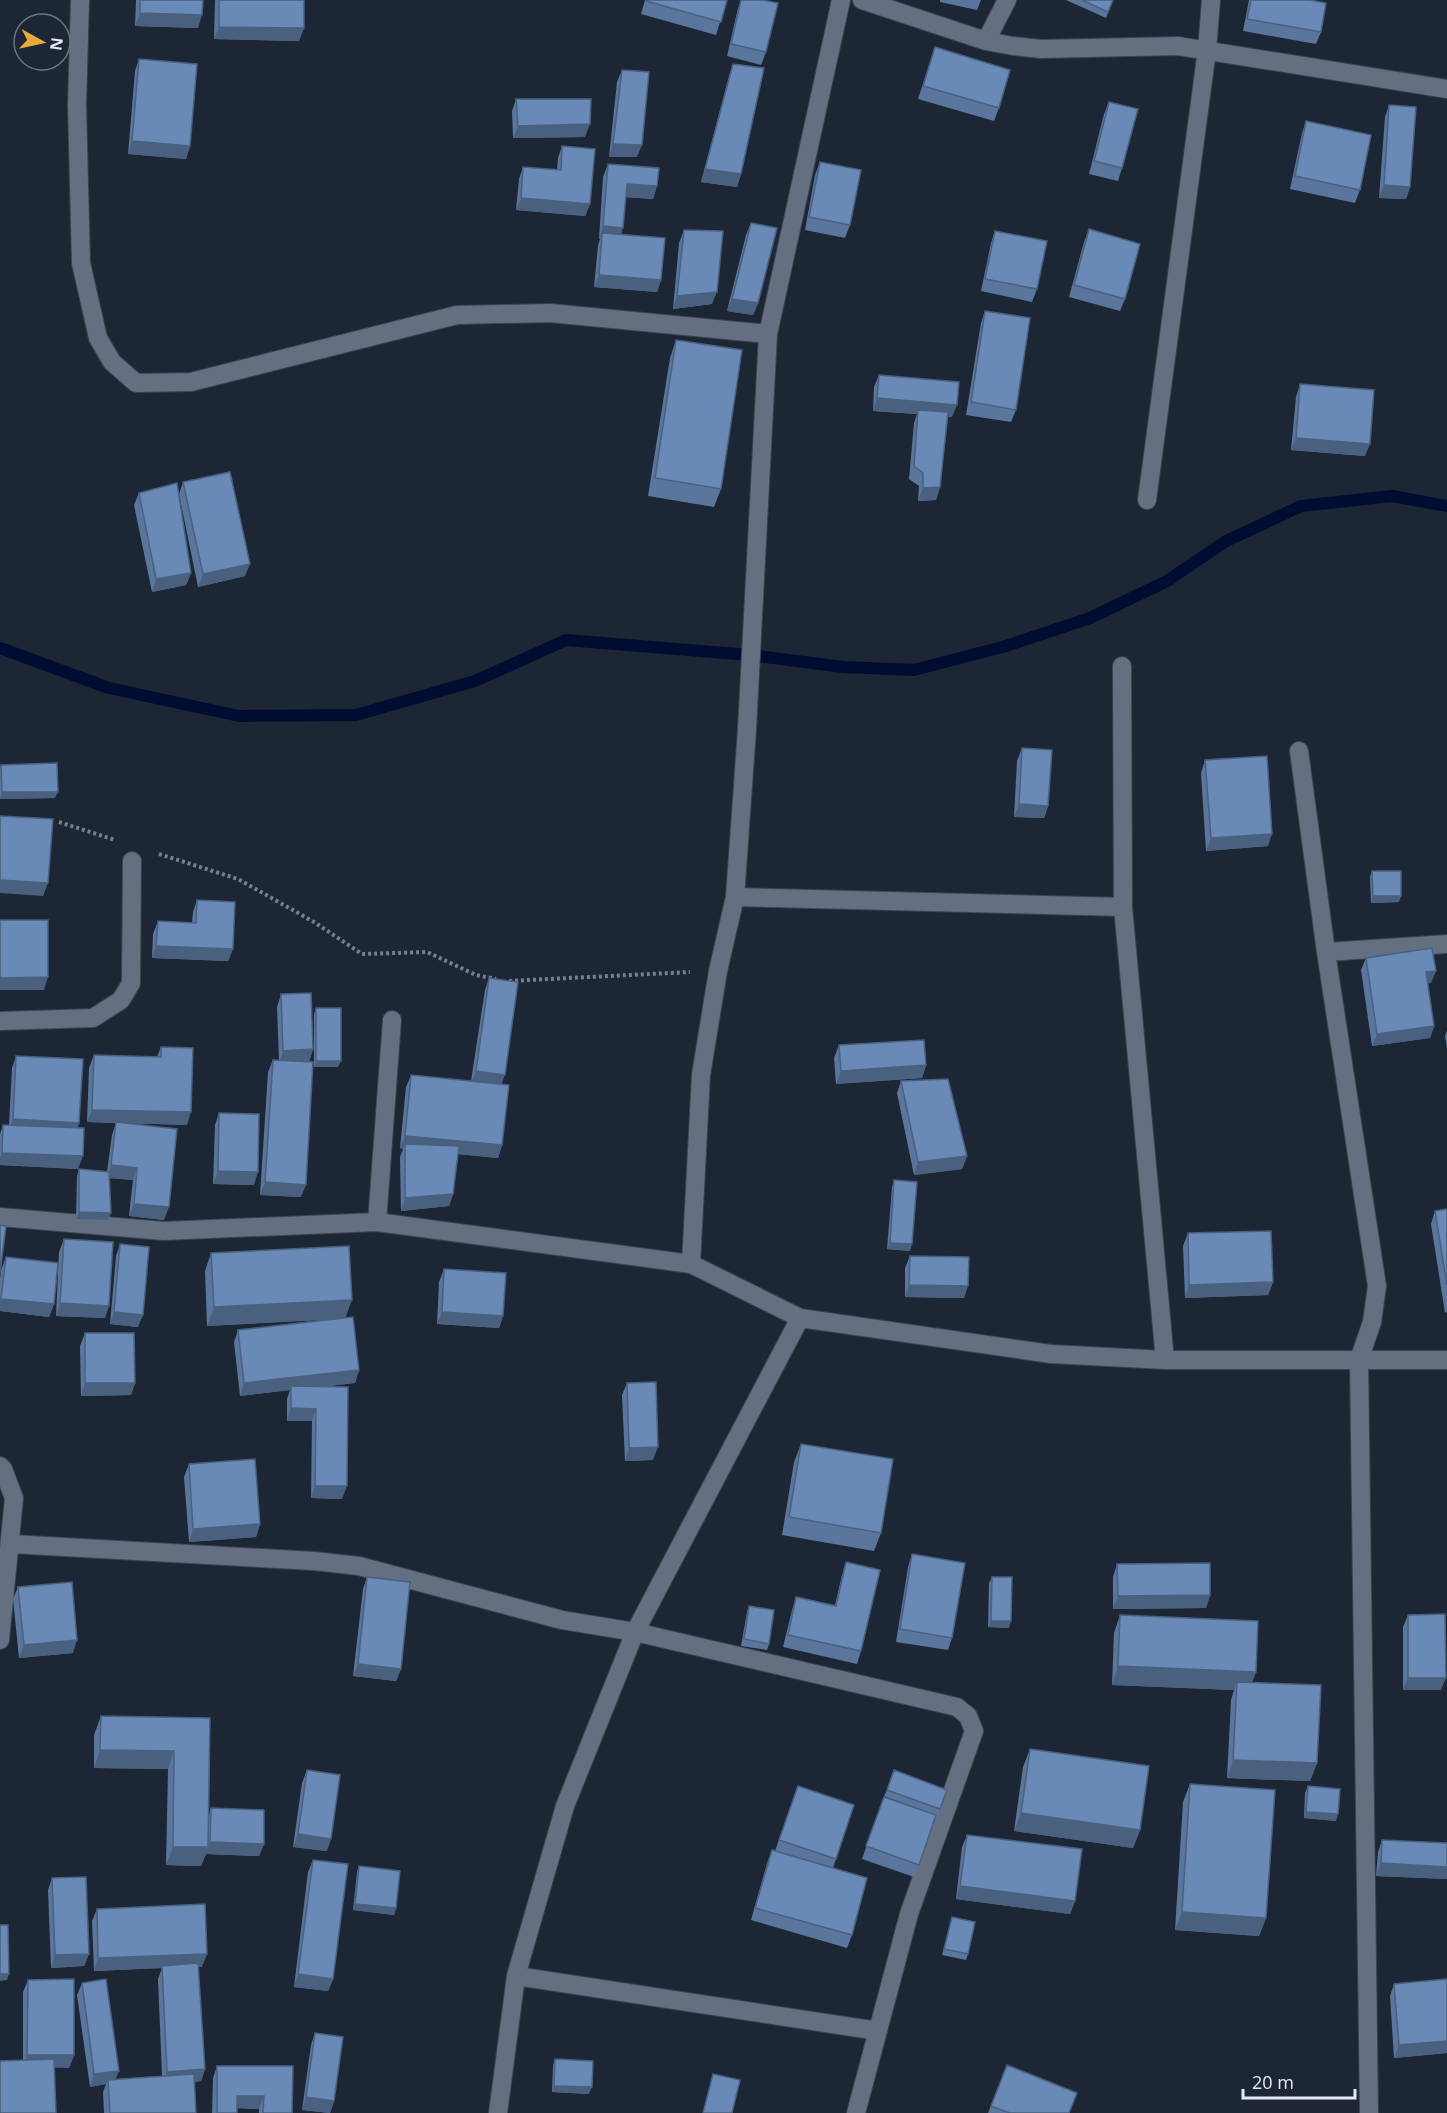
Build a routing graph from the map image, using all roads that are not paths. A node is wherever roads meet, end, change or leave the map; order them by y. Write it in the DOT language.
graph roads {
  1 [pos="80,0"];
  2 [pos="841,0"];
  3 [pos="862,0"];
  4 [pos="1007,0"];
  5 [pos="1210,0"];
  6 [pos="986,41"];
  7 [pos="1207,50"];
  8 [pos="1447,89"];
  9 [pos="768,334"];
  10 [pos="1147,500"];
  11 [pos="1122,666"];
  12 [pos="1299,751"];
  13 [pos="132,861"];
  14 [pos="735,897"];
  15 [pos="1123,907"];
  16 [pos="1447,944"];
  17 [pos="1326,952"];
  18 [pos="0,1020"];
  19 [pos="392,1020"];
  20 [pos="0,1217"];
  21 [pos="376,1222"];
  22 [pos="691,1264"];
  23 [pos="800,1318"];
  24 [pos="1165,1360"];
  25 [pos="1359,1360"];
  26 [pos="1447,1360"];
  27 [pos="0,1466"];
  28 [pos="11,1544"];
  29 [pos="635,1632"];
  30 [pos="0,1640"];
  31 [pos="516,1976"];
  32 [pos="878,2031"];
  33 [pos="498,2113"];
  34 [pos="856,2113"];
  35 [pos="1369,2113"];
  1 -- 9 [label="street"];
  2 -- 9 [label="street"];
  3 -- 6 [label="street"];
  4 -- 6 [label="street"];
  5 -- 7 [label="street"];
  6 -- 7 [label="street"];
  7 -- 8 [label="street"];
  7 -- 10 [label="street"];
  9 -- 14 [label="street"];
  11 -- 15 [label="street"];
  12 -- 17 [label="street"];
  13 -- 18 [label="street"];
  14 -- 15 [label="street"];
  14 -- 22 [label="street"];
  15 -- 24 [label="street"];
  16 -- 17 [label="street"];
  17 -- 25 [label="street"];
  19 -- 21 [label="street"];
  20 -- 21 [label="street"];
  21 -- 22 [label="street"];
  22 -- 23 [label="street"];
  23 -- 24 [label="street"];
  23 -- 29 [label="street"];
  24 -- 25 [label="street"];
  25 -- 26 [label="street"];
  25 -- 35 [label="street"];
  27 -- 28 [label="street"];
  28 -- 29 [label="street"];
  28 -- 30 [label="street"];
  29 -- 31 [label="street"];
  29 -- 32 [label="street"];
  31 -- 32 [label="street"];
  31 -- 33 [label="street"];
  32 -- 34 [label="street"];
}
